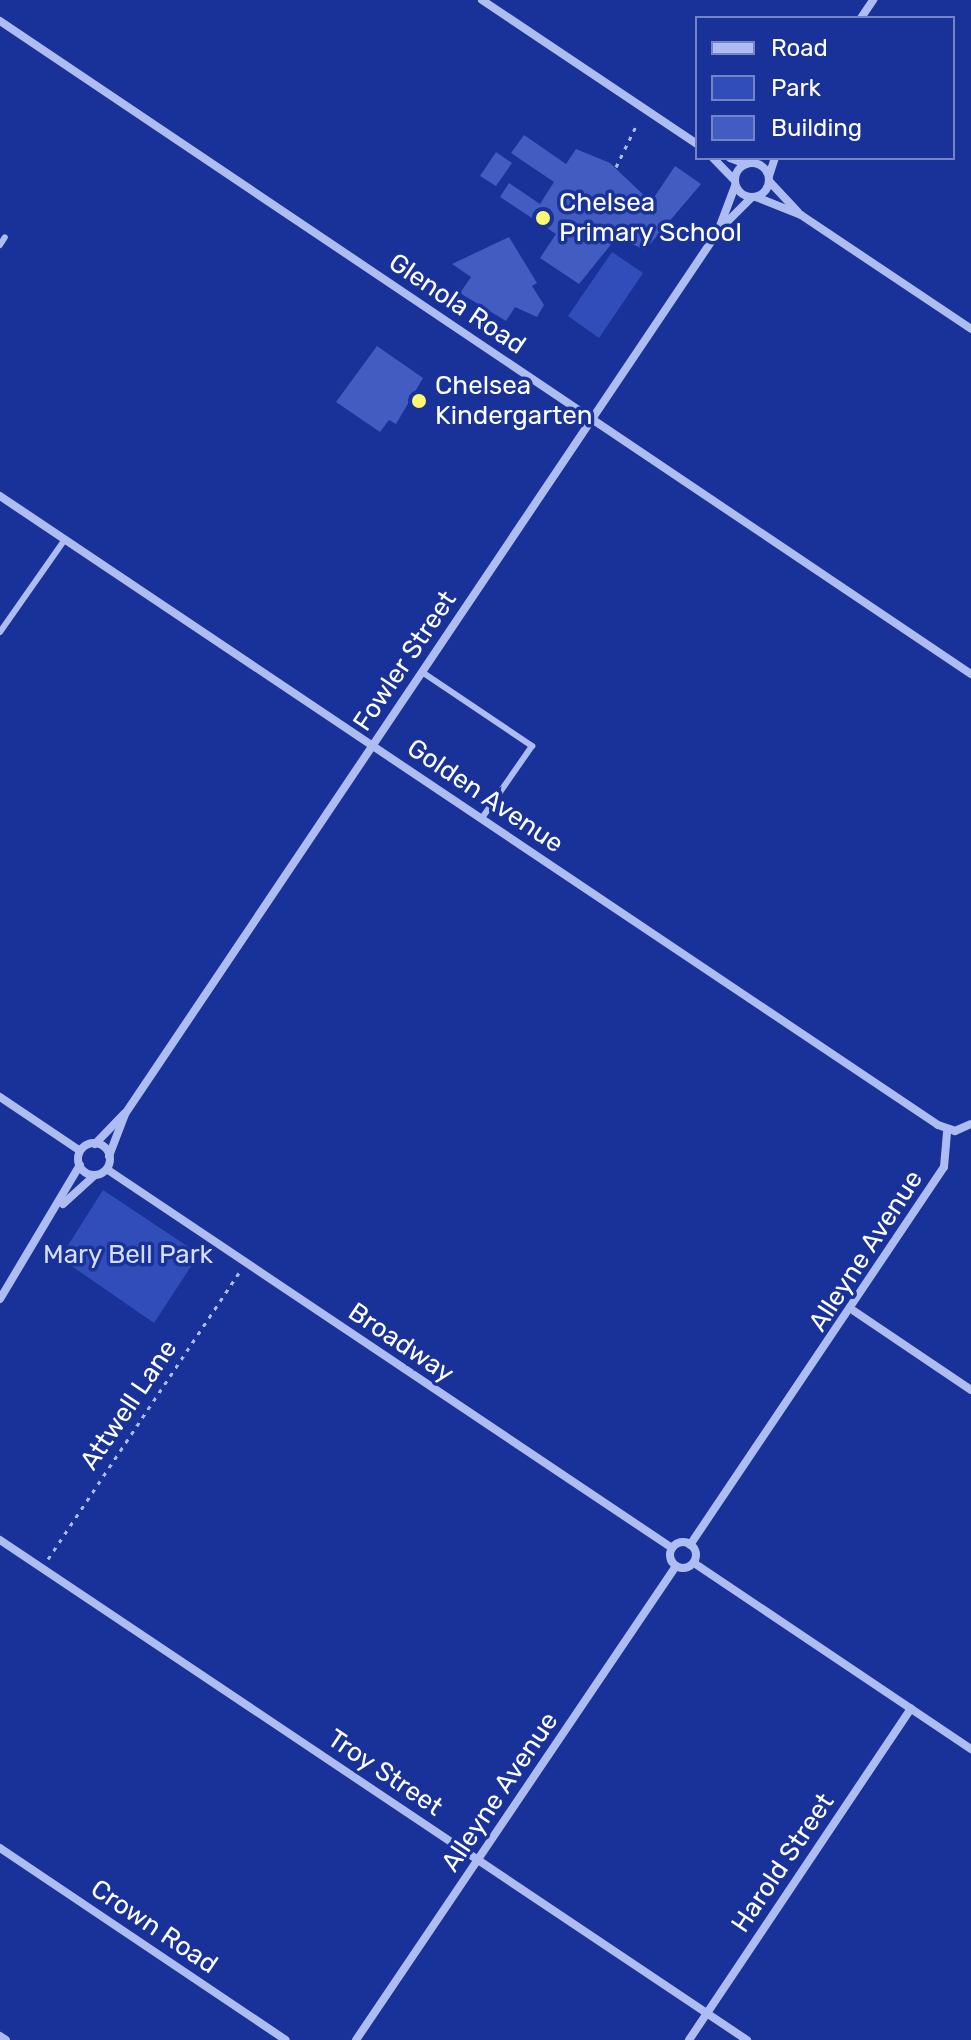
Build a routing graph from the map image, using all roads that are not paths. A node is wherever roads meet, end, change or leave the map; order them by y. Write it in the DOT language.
graph roads {
  1 [pos="482,0"];
  2 [pos="0,21"];
  3 [pos="695,143"];
  4 [pos="715,160"];
  5 [pos="774,160"];
  6 [pos="752,162"];
  7 [pos="769,179"];
  8 [pos="735,183"];
  9 [pos="754,198"];
  10 [pos="801,215"];
  11 [pos="719,230"];
  12 [pos="5,237"];
  13 [pos="0,245"];
  14 [pos="971,329"];
  15 [pos="592,419"];
  16 [pos="0,496"];
  17 [pos="65,539"];
  18 [pos="0,632"];
  19 [pos="422,672"];
  20 [pos="971,674"];
  21 [pos="373,745"];
  22 [pos="482,818"];
  23 [pos="0,1097"];
  24 [pos="125,1114"];
  25 [pos="971,1124"];
  26 [pos="947,1130"];
  27 [pos="95,1144"];
  28 [pos="79,1150"];
  29 [pos="109,1156"];
  30 [pos="80,1165"];
  31 [pos="108,1170"];
  32 [pos="95,1175"];
  33 [pos="63,1204"];
  34 [pos="0,1299"];
  35 [pos="854,1311"];
  36 [pos="971,1390"];
  37 [pos="0,1540"];
  38 [pos="690,1545"];
  39 [pos="672,1548"];
  40 [pos="694,1563"];
  41 [pos="676,1566"];
  42 [pos="911,1709"];
  43 [pos="971,1749"];
  44 [pos="0,1848"];
  45 [pos="479,1860"];
  46 [pos="707,2013"];
  47 [pos="0,2036"];
  48 [pos="6,2040"];
  49 [pos="286,2040"];
  50 [pos="356,2040"];
  51 [pos="689,2040"];
  52 [pos="747,2040"];
  1 -- 3 [label="street"];
  2 -- 15 [label="street, Glenola Road"];
  4 -- 8 [label="street"];
  5 -- 7 [label="street"];
  6 -- 7 [label="street"];
  6 -- 8 [label="street, Fowler Street"];
  7 -- 9 [label="street, Fowler Street"];
  7 -- 10 [label="street"];
  8 -- 9 [label="street"];
  8 -- 11 [label="street, Fowler Street"];
  9 -- 10 [label="street"];
  9 -- 11 [label="street, Fowler Street"];
  10 -- 14 [label="street"];
  11 -- 15 [label="street, Fowler Street"];
  12 -- 13 [label="lane"];
  15 -- 19 [label="street, Fowler Street"];
  15 -- 20 [label="street, Glenola Road"];
  16 -- 17 [label="street, Golden Avenue"];
  17 -- 18 [label="lane"];
  17 -- 21 [label="street, Golden Avenue"];
  19 -- 21 [label="street, Fowler Street"];
  19 -- 22 [label="lane"];
  21 -- 22 [label="street, Golden Avenue"];
  21 -- 24 [label="street, Fowler Street"];
  22 -- 26 [label="street, Golden Avenue"];
  23 -- 28 [label="street"];
  24 -- 27 [label="street, Fowler Street"];
  24 -- 29 [label="street, Fowler Street"];
  25 -- 26 [label="street"];
  26 -- 35 [label="street, Alleyne Avenue"];
  27 -- 28 [label="street"];
  27 -- 29 [label="street"];
  28 -- 30 [label="street"];
  29 -- 31 [label="street"];
  30 -- 32 [label="street"];
  30 -- 33 [label="street"];
  31 -- 32 [label="street"];
  31 -- 39 [label="street, Broadway"];
  32 -- 33 [label="street"];
  33 -- 34 [label="street"];
  35 -- 36 [label="street"];
  35 -- 38 [label="street, Alleyne Avenue"];
  37 -- 45 [label="street, Troy Street"];
  38 -- 39 [label="street"];
  38 -- 40 [label="street"];
  39 -- 41 [label="street"];
  40 -- 41 [label="street"];
  40 -- 42 [label="street"];
  41 -- 45 [label="street, Alleyne Avenue"];
  42 -- 43 [label="street"];
  42 -- 46 [label="street, Harold Street"];
  44 -- 49 [label="street, Crown Road"];
  45 -- 46 [label="street, Troy Street"];
  45 -- 50 [label="street, Alleyne Avenue"];
  46 -- 51 [label="street, Harold Street"];
  46 -- 52 [label="street, Troy Street"];
  47 -- 48 [label="street"];
}
